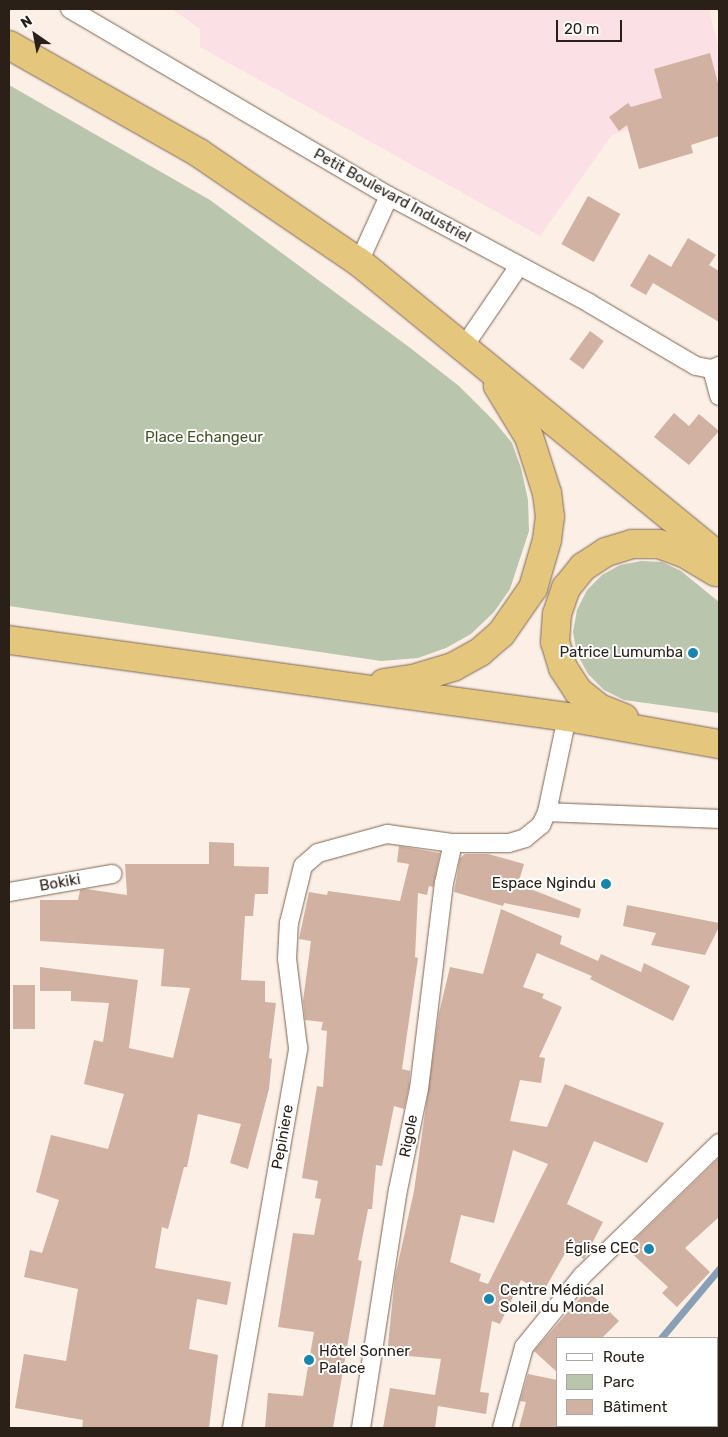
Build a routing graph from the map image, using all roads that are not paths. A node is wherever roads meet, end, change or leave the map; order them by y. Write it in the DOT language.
graph roads {
  1 [pos="70,9"];
  2 [pos="9,45"];
  3 [pos="389,196"];
  4 [pos="359,262"];
  5 [pos="519,266"];
  6 [pos="473,356"];
  7 [pos="716,368"];
  8 [pos="719,396"];
  9 [pos="719,557"];
  10 [pos="719,574"];
  11 [pos="9,640"];
  12 [pos="323,682"];
  13 [pos="567,717"];
  14 [pos="716,743"];
  15 [pos="547,812"];
  16 [pos="719,819"];
  17 [pos="452,842"];
  18 [pos="112,874"];
  19 [pos="9,892"];
  20 [pos="719,1143"];
  21 [pos="232,1428"];
  22 [pos="361,1428"];
  23 [pos="502,1428"];
  1 -- 3 [label="street, Petit Boulevard Industriel"];
  2 -- 4 [label="highway"];
  3 -- 4 [label="street"];
  3 -- 5 [label="street, Petit Boulevard Industriel"];
  4 -- 6 [label="highway"];
  5 -- 6 [label="street"];
  5 -- 7 [label="street, Petit Boulevard Industriel"];
  6 -- 9 [label="highway"];
  6 -- 12 [label="highway"];
  7 -- 8 [label="street"];
  10 -- 14 [label="highway"];
  11 -- 12 [label="highway"];
  12 -- 13 [label="highway"];
  13 -- 14 [label="highway"];
  13 -- 15 [label="street"];
  15 -- 16 [label="street"];
  15 -- 17 [label="street"];
  17 -- 21 [label="street, Pepiniere"];
  17 -- 22 [label="street, Rigole"];
  18 -- 19 [label="street, Bokiki"];
  20 -- 23 [label="street"];
}
